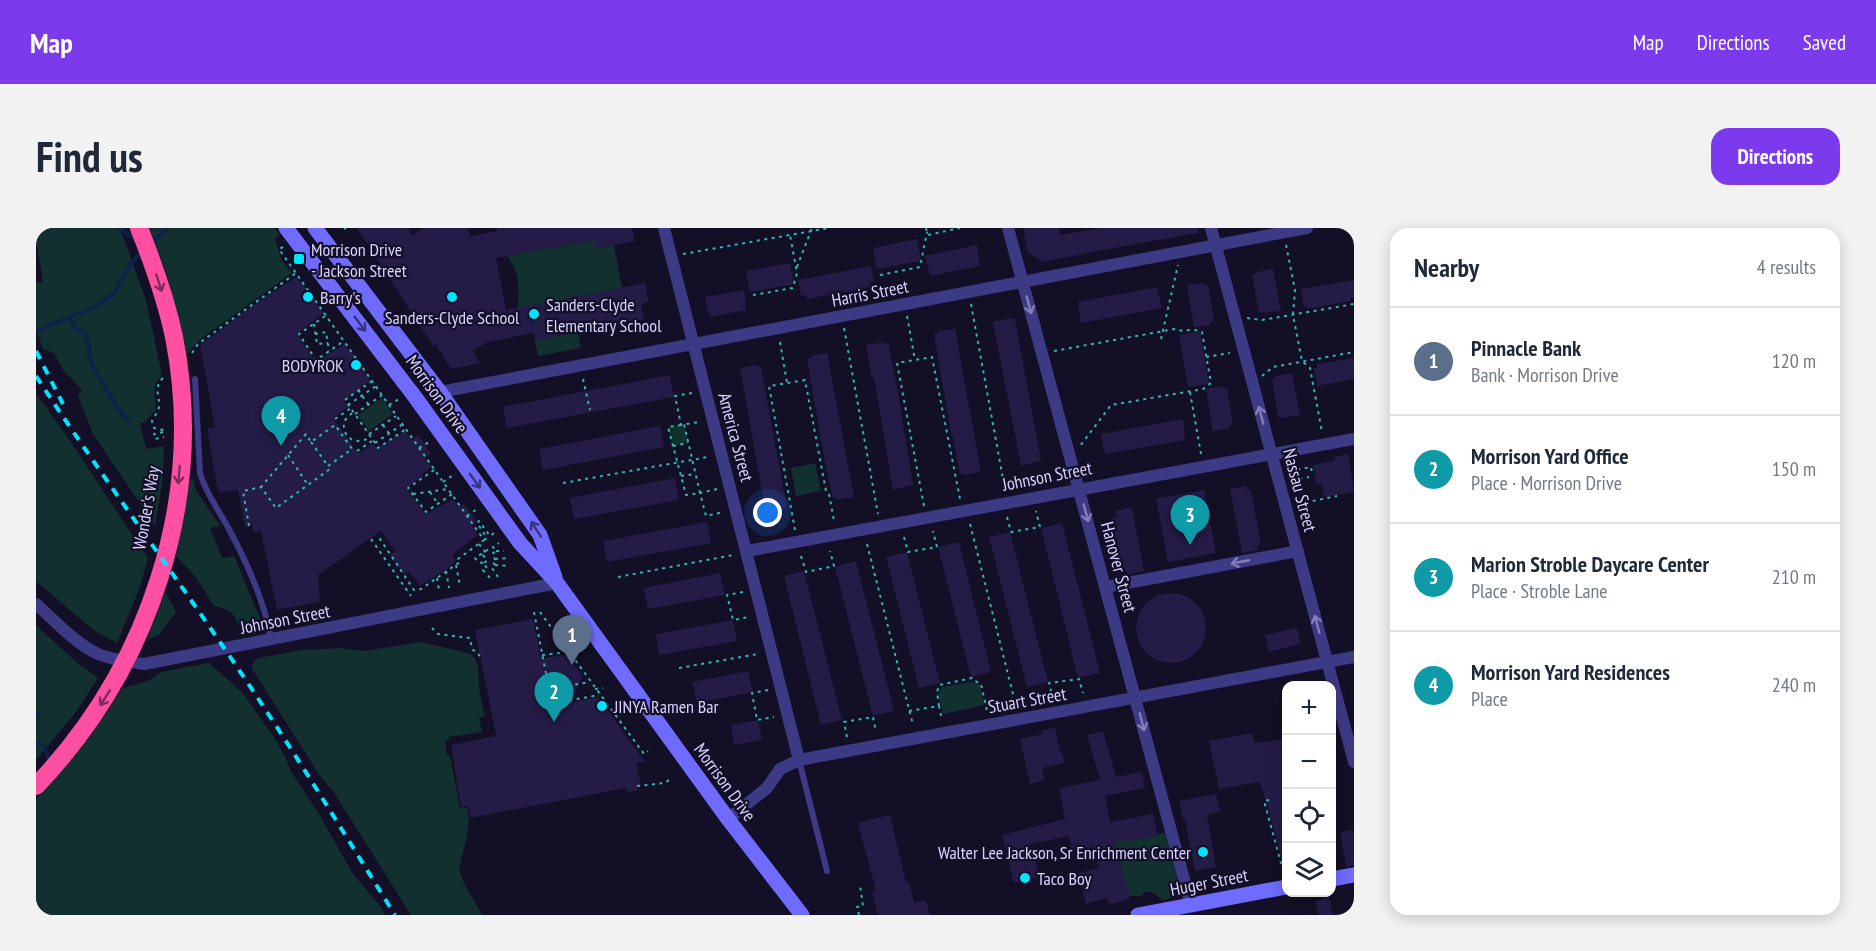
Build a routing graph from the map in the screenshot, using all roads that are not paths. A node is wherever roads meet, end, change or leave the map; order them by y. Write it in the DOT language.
graph roads {
  1 [pos="139,228"];
  2 [pos="286,228"];
  3 [pos="315,228"];
  4 [pos="664,228"];
  5 [pos="1008,228"];
  6 [pos="1211,228"];
  7 [pos="1307,228"];
  8 [pos="1216,246"];
  9 [pos="1023,282"];
  10 [pos="693,344"];
  11 [pos="195,378"];
  12 [pos="440,392"];
  13 [pos="1354,438"];
  14 [pos="1272,454"];
  15 [pos="1079,488"];
  16 [pos="747,551"];
  17 [pos="1298,551"];
  18 [pos="557,583"];
  19 [pos="1106,588"];
  20 [pos="36,604"];
  21 [pos="272,640"];
  22 [pos="1354,657"];
  23 [pos="1327,662"];
  24 [pos="1136,699"];
  25 [pos="799,760"];
  26 [pos="1354,762"];
  27 [pos="36,786"];
  28 [pos="728,819"];
  29 [pos="828,871"];
  30 [pos="1354,875"];
  31 [pos="1336,878"];
  32 [pos="1282,882"];
  33 [pos="1192,910"];
  34 [pos="802,915"];
  35 [pos="1138,915"];
  1 -- 27 [label="highway, one-way"];
  2 -- 18 [label="main road, Morrison Drive, one-way"];
  3 -- 12 [label="main road, Morrison Drive"];
  4 -- 10 [label="street, America Street"];
  5 -- 9 [label="street, Hanover Street"];
  6 -- 8 [label="street, Nassau Street"];
  7 -- 8 [label="street, Harris Street"];
  8 -- 9 [label="street, Harris Street"];
  14 -- 8 [label="street, Nassau Street, one-way"];
  9 -- 10 [label="street, Harris Street"];
  9 -- 15 [label="street, Hanover Street, one-way"];
  10 -- 12 [label="street, Harris Street"];
  10 -- 16 [label="street, America Street"];
  11 -- 21 [label="lane"];
  18 -- 12 [label="main road, Morrison Drive, one-way"];
  13 -- 14 [label="street, Johnson Street"];
  14 -- 15 [label="street, Johnson Street"];
  14 -- 17 [label="street, Nassau Street"];
  15 -- 16 [label="street, Johnson Street"];
  15 -- 19 [label="street, Hanover Street, one-way"];
  16 -- 25 [label="street, America Street"];
  17 -- 19 [label="street, one-way"];
  23 -- 17 [label="street, Nassau Street, one-way"];
  18 -- 21 [label="street, Johnson Street"];
  18 -- 28 [label="main road, Morrison Drive"];
  19 -- 24 [label="street, Hanover Street"];
  20 -- 21 [label="street, Johnson Street"];
  22 -- 23 [label="street, Stuart Street"];
  23 -- 24 [label="street, Stuart Street"];
  23 -- 26 [label="street, Nassau Street"];
  24 -- 25 [label="street, Stuart Street"];
  24 -- 33 [label="street, Hanover Street, one-way"];
  25 -- 28 [label="street, Stuart Street"];
  25 -- 29 [label="lane"];
  28 -- 34 [label="main road, Morrison Drive"];
  30 -- 31 [label="main road"];
  32 -- 33 [label="main road, Huger Street"];
  33 -- 35 [label="main road, Huger Street"];
}
